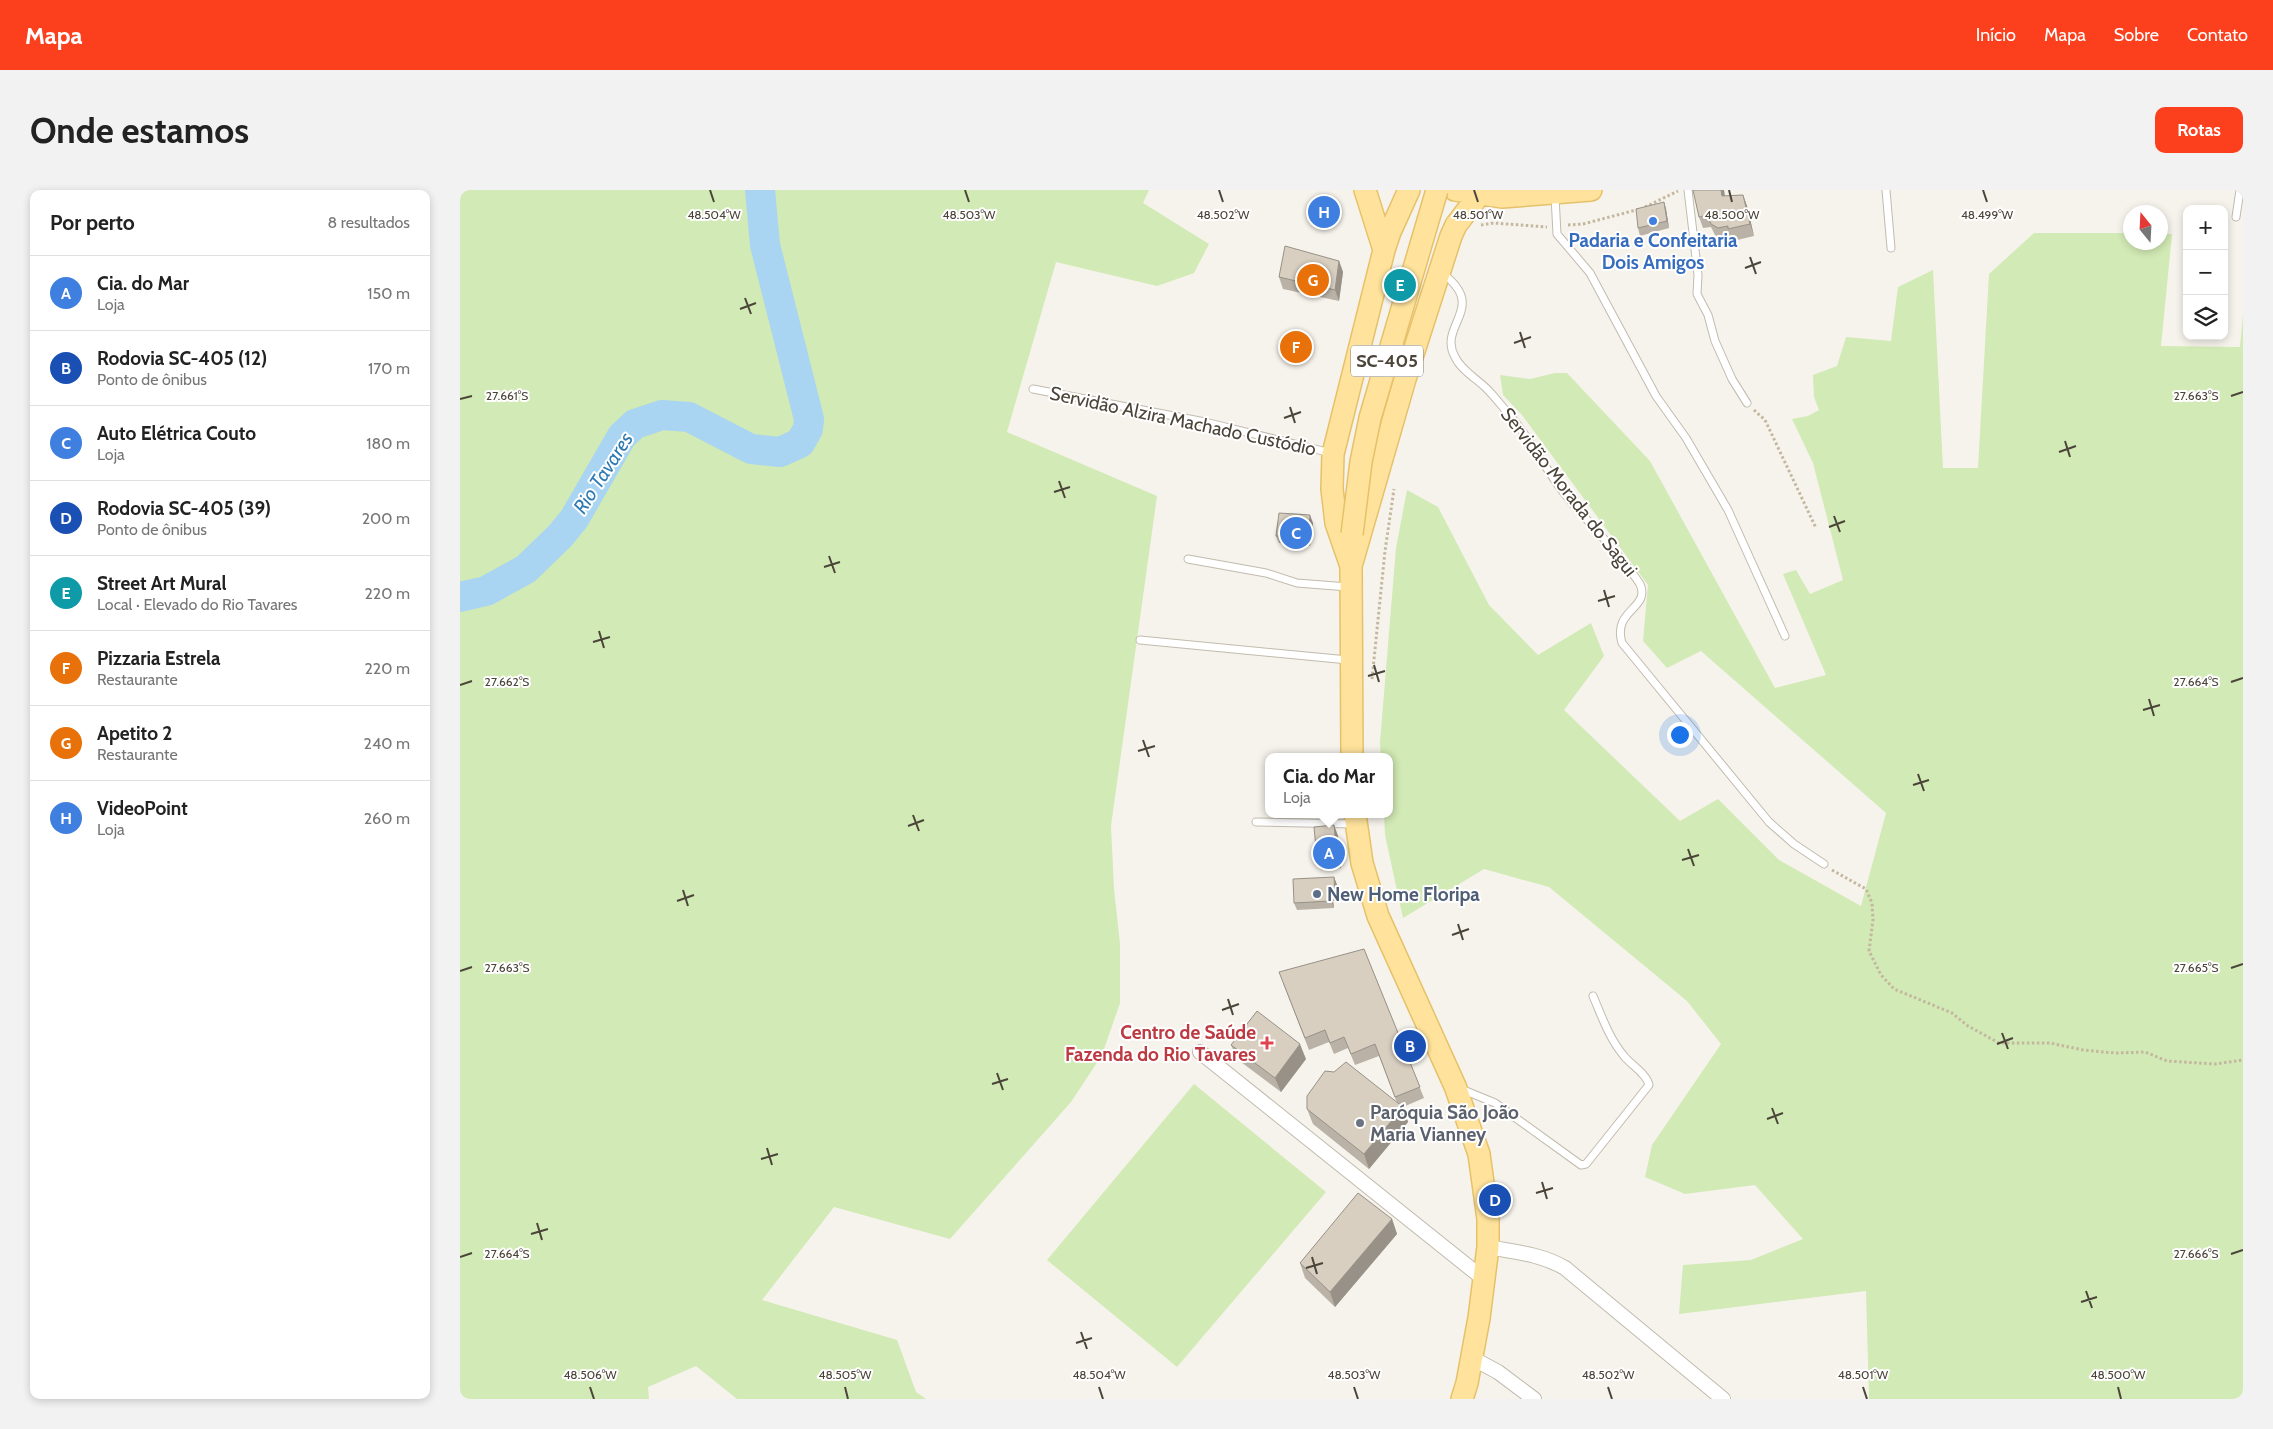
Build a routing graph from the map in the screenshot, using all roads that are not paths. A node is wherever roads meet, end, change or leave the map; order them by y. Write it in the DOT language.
graph roads {
  1 [pos="1365,190"];
  2 [pos="1409,190"];
  3 [pos="1437,190"];
  4 [pos="1455,190"];
  5 [pos="1591,190"];
  6 [pos="1688,190"];
  7 [pos="1886,190"];
  8 [pos="2240,190"];
  9 [pos="1546,192"];
  10 [pos="1479,195"];
  11 [pos="2236,217"];
  12 [pos="1890,248"];
  13 [pos="1384,250"];
  14 [pos="1440,271"];
  15 [pos="1033,389"];
  16 [pos="1747,403"];
  17 [pos="1333,454"];
  18 [pos="1188,558"];
  19 [pos="1351,577"];
  20 [pos="1785,636"];
  21 [pos="1140,640"];
  22 [pos="1351,660"];
  23 [pos="1352,753"];
  24 [pos="1355,819"];
  25 [pos="1256,822"];
  26 [pos="1824,864"];
  27 [pos="1593,996"];
  28 [pos="1200,1052"];
  29 [pos="1455,1086"];
  30 [pos="1488,1247"];
  31 [pos="1485,1280"];
  32 [pos="1472,1358"];
  33 [pos="1462,1399"];
  34 [pos="1534,1399"];
  35 [pos="1723,1399"];
  1 -- 13 [label="main road"];
  2 -- 13 [label="main road, SC-405"];
  3 -- 19 [label="main road, SC-405, bridge"];
  4 -- 10 [label="main road"];
  5 -- 9 [label="main road"];
  6 -- 16 [label="lane"];
  7 -- 12 [label="lane"];
  8 -- 11 [label="lane"];
  9 -- 10 [label="main road"];
  9 -- 20 [label="lane"];
  10 -- 14 [label="main road"];
  13 -- 17 [label="main road, SC-405"];
  14 -- 19 [label="main road"];
  14 -- 26 [label="lane, Servidão Morada do Sagui"];
  15 -- 17 [label="lane, Servidão Alzira Machado Custódio"];
  17 -- 19 [label="main road, SC-405"];
  18 -- 19 [label="lane"];
  19 -- 22 [label="main road, SC-405"];
  21 -- 22 [label="lane"];
  22 -- 23 [label="main road, SC-405"];
  24 -- 25 [label="lane"];
  24 -- 29 [label="main road"];
  27 -- 29 [label="lane"];
  28 -- 31 [label="street"];
  29 -- 30 [label="main road"];
  30 -- 31 [label="main road"];
  30 -- 35 [label="street"];
  31 -- 32 [label="main road"];
  32 -- 33 [label="main road"];
  32 -- 34 [label="street"];
}
